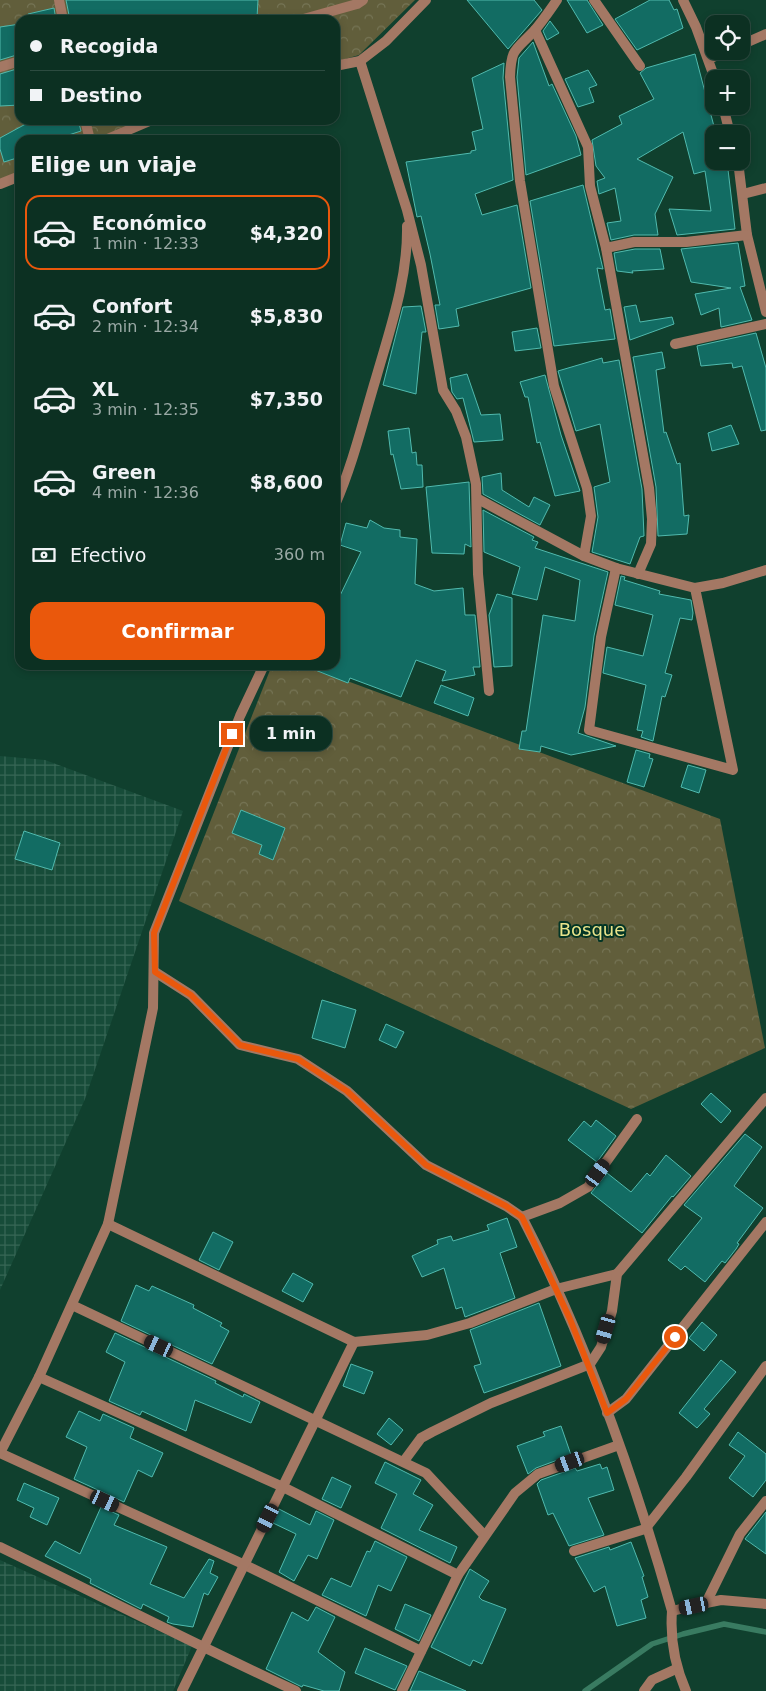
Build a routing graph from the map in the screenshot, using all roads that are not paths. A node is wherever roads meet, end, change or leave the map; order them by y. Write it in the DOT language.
graph roads {
  1 [pos="60,0"];
  2 [pos="363,0"];
  3 [pos="426,0"];
  4 [pos="557,0"];
  5 [pos="594,0"];
  6 [pos="683,0"];
  7 [pos="62,15"];
  8 [pos="318,15"];
  9 [pos="534,30"];
  10 [pos="766,34"];
  11 [pos="750,41"];
  12 [pos="705,50"];
  13 [pos="360,61"];
  14 [pos="15,63"];
  15 [pos="340,65"];
  16 [pos="640,66"];
  17 [pos="0,68"];
  18 [pos="140,125"];
  19 [pos="117,135"];
  20 [pos="739,170"];
  21 [pos="15,178"];
  22 [pos="0,184"];
  23 [pos="766,188"];
  24 [pos="743,194"];
  25 [pos="407,210"];
  26 [pos="748,235"];
  27 [pos="606,248"];
  28 [pos="766,312"];
  29 [pos="766,324"];
  30 [pos="675,344"];
  31 [pos="340,493"];
  32 [pos="478,499"];
  33 [pos="584,556"];
  34 [pos="616,568"];
  35 [pos="766,570"];
  36 [pos="638,574"];
  37 [pos="695,588"];
  38 [pos="262,670"];
  39 [pos="489,690"];
  40 [pos="155,972"];
  41 [pos="766,1098"];
  42 [pos="637,1119"];
  43 [pos="522,1217"];
  44 [pos="766,1222"];
  45 [pos="108,1224"];
  46 [pos="617,1274"];
  47 [pos="556,1289"];
  48 [pos="72,1305"];
  49 [pos="354,1342"];
  50 [pos="590,1364"];
  51 [pos="766,1366"];
  52 [pos="39,1377"];
  53 [pos="607,1413"];
  54 [pos="316,1420"];
  55 [pos="619,1445"];
  56 [pos="0,1453"];
  57 [pos="404,1461"];
  58 [pos="283,1487"];
  59 [pos="766,1501"];
  60 [pos="648,1525"];
  61 [pos="484,1535"];
  62 [pos="0,1547"];
  63 [pos="574,1551"];
  64 [pos="245,1565"];
  65 [pos="458,1575"];
  66 [pos="706,1603"];
  67 [pos="766,1604"];
  68 [pos="672,1610"];
  69 [pos="202,1648"];
  70 [pos="421,1652"];
  71 [pos="676,1669"];
  72 [pos="182,1691"];
  73 [pos="296,1691"];
  74 [pos="402,1691"];
  75 [pos="644,1691"];
  76 [pos="686,1691"];
  1 -- 7 [label="street"];
  2 -- 8 [label="street"];
  3 -- 13 [label="street"];
  4 -- 9 [label="street"];
  5 -- 16 [label="street"];
  6 -- 12 [label="street"];
  9 -- 27 [label="street"];
  9 -- 33 [label="street"];
  10 -- 11 [label="street"];
  13 -- 15 [label="street"];
  13 -- 25 [label="street"];
  14 -- 17 [label="street"];
  18 -- 19 [label="street"];
  20 -- 24 [label="street"];
  21 -- 22 [label="street"];
  23 -- 24 [label="street"];
  24 -- 26 [label="street"];
  25 -- 31 [label="street"];
  25 -- 32 [label="street"];
  26 -- 27 [label="street"];
  26 -- 28 [label="street"];
  27 -- 36 [label="street"];
  29 -- 30 [label="street"];
  32 -- 33 [label="street"];
  32 -- 39 [label="street"];
  33 -- 34 [label="street"];
  34 -- 36 [label="street"];
  34 -- 37 [label="street"];
  35 -- 37 [label="street"];
  36 -- 37 [label="street"];
  38 -- 40 [label="street"];
  40 -- 43 [label="street"];
  40 -- 45 [label="street"];
  41 -- 46 [label="street"];
  42 -- 43 [label="street"];
  43 -- 47 [label="street"];
  44 -- 53 [label="street"];
  45 -- 48 [label="street"];
  45 -- 49 [label="street"];
  46 -- 47 [label="street"];
  46 -- 50 [label="street"];
  47 -- 49 [label="street"];
  47 -- 50 [label="street"];
  48 -- 52 [label="street"];
  48 -- 54 [label="street"];
  49 -- 54 [label="street"];
  50 -- 53 [label="street"];
  50 -- 57 [label="street"];
  51 -- 60 [label="street"];
  52 -- 56 [label="street"];
  52 -- 58 [label="street"];
  53 -- 55 [label="street"];
  54 -- 57 [label="street"];
  54 -- 58 [label="street"];
  55 -- 60 [label="street"];
  55 -- 61 [label="street"];
  56 -- 64 [label="street"];
  57 -- 61 [label="street"];
  58 -- 64 [label="street"];
  58 -- 65 [label="street"];
  59 -- 66 [label="street"];
  60 -- 63 [label="street"];
  60 -- 68 [label="street"];
  61 -- 65 [label="street"];
  62 -- 69 [label="street"];
  64 -- 69 [label="street"];
  64 -- 70 [label="street"];
  65 -- 70 [label="street"];
  66 -- 67 [label="street"];
  66 -- 68 [label="street"];
  68 -- 71 [label="street"];
  69 -- 72 [label="street"];
  69 -- 73 [label="street"];
  70 -- 74 [label="street"];
  71 -- 75 [label="street"];
  71 -- 76 [label="street"];
}
